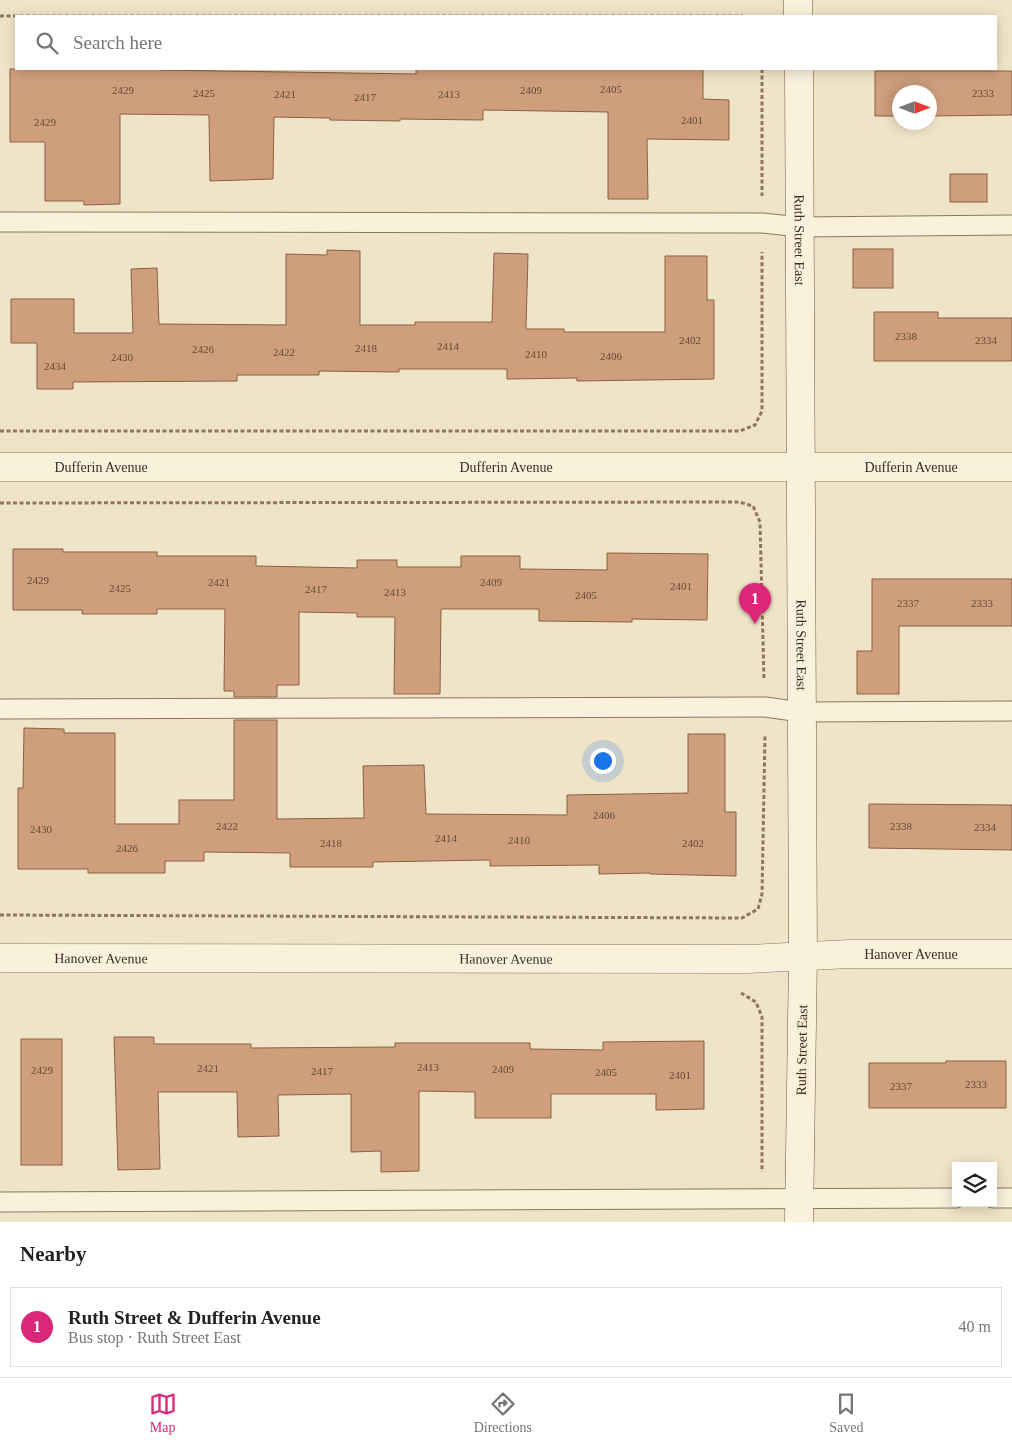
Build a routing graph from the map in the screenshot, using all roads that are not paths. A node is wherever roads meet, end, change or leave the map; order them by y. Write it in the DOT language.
graph roads {
  1 [pos="798,0"];
  2 [pos="798,15"];
  3 [pos="799,70"];
  4 [pos="0,222"];
  5 [pos="1012,225"];
  6 [pos="800,227"];
  7 [pos="0,467"];
  8 [pos="801,467"];
  9 [pos="1012,467"];
  10 [pos="0,710"];
  11 [pos="1012,711"];
  12 [pos="801,712"];
  13 [pos="1012,954"];
  14 [pos="803,956"];
  15 [pos="0,958"];
  16 [pos="952,1198"];
  17 [pos="997,1198"];
  18 [pos="1012,1198"];
  19 [pos="0,1202"];
  20 [pos="799,1211"];
  1 -- 2 [label="street"];
  3 -- 6 [label="street, Ruth Street East"];
  4 -- 6 [label="lane"];
  5 -- 6 [label="lane"];
  6 -- 8 [label="street, Ruth Street East"];
  7 -- 8 [label="street, Dufferin Avenue"];
  8 -- 9 [label="street, Dufferin Avenue"];
  8 -- 12 [label="street, Ruth Street East"];
  10 -- 12 [label="lane"];
  11 -- 12 [label="lane"];
  12 -- 14 [label="street, Ruth Street East"];
  13 -- 14 [label="street, Hanover Avenue"];
  14 -- 15 [label="street, Hanover Avenue"];
  14 -- 20 [label="street, Ruth Street East"];
  16 -- 20 [label="lane"];
  17 -- 18 [label="lane"];
  19 -- 20 [label="lane"];
}
